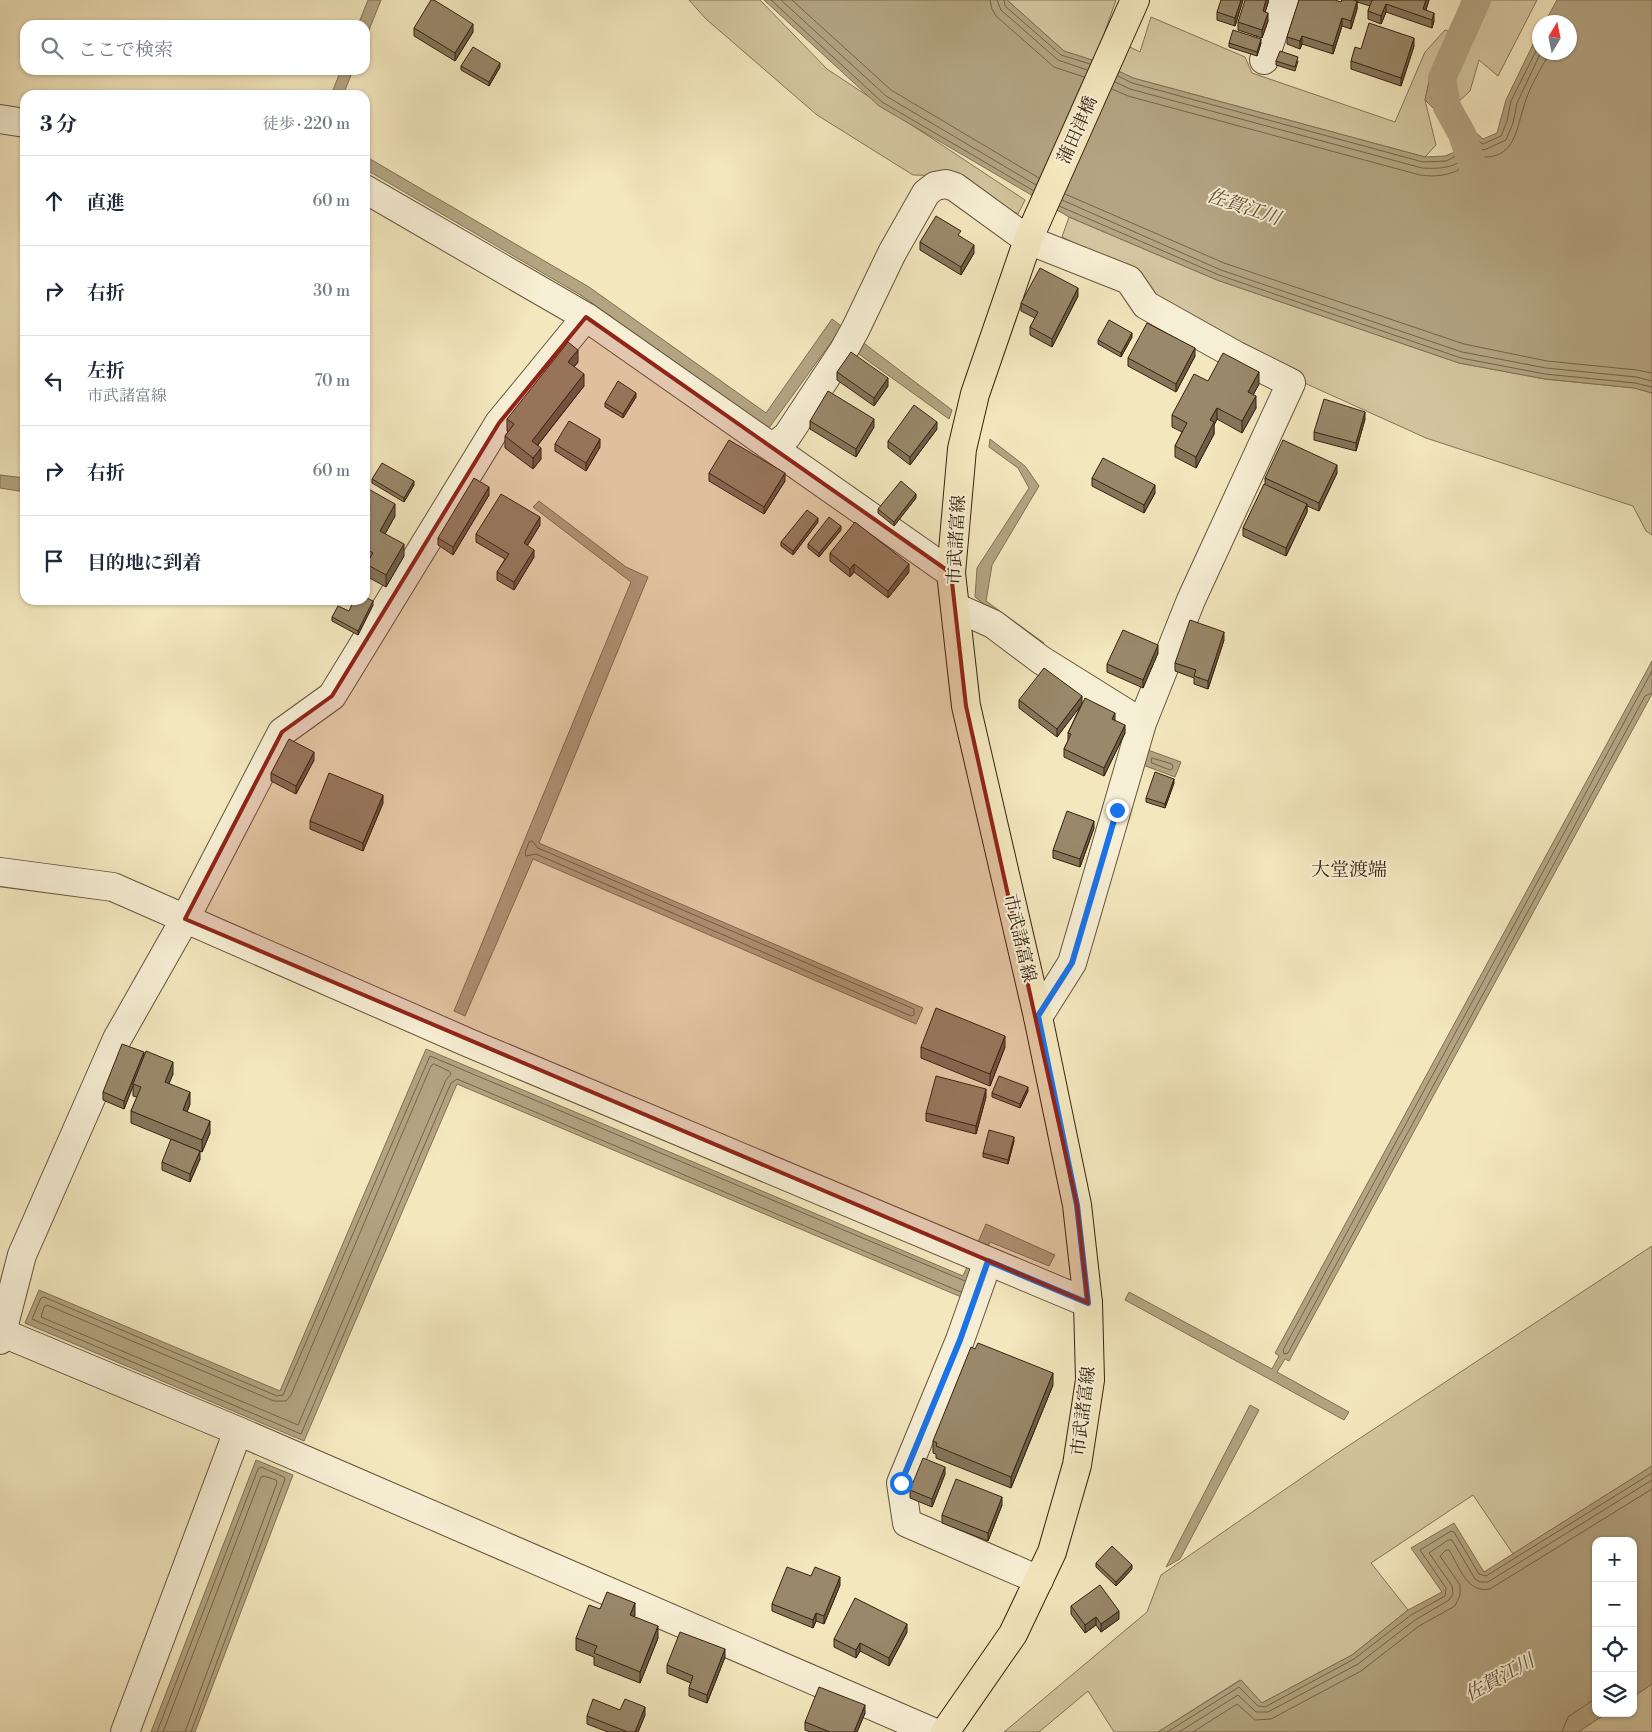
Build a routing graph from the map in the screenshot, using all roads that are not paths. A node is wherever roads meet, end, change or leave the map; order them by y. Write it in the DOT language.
graph roads {
  1 [pos="1284,0"];
  2 [pos="1130,10"];
  3 [pos="1264,60"];
  4 [pos="0,119"];
  5 [pos="20,121"];
  6 [pos="370,192"];
  7 [pos="1028,240"];
  8 [pos="586,317"];
  9 [pos="773,447"];
  10 [pos="951,573"];
  11 [pos="955,607"];
  12 [pos="1142,723"];
  13 [pos="0,872"];
  14 [pos="185,918"];
  15 [pos="1038,1016"];
  16 [pos="976,1256"];
  17 [pos="1088,1303"];
  18 [pos="2,1336"];
  19 [pos="238,1432"];
  20 [pos="1039,1580"];
  21 [pos="125,1732"];
  22 [pos="932,1732"];
  23 [pos="945,1732"];
  1 -- 3 [label="street"];
  2 -- 7 [label="main road, 蒲田津橋"];
  4 -- 5 [label="street"];
  6 -- 8 [label="street"];
  7 -- 9 [label="street"];
  7 -- 10 [label="main road, 市武諸富線"];
  7 -- 12 [label="street"];
  8 -- 9 [label="street"];
  8 -- 14 [label="street"];
  9 -- 10 [label="street"];
  10 -- 11 [label="main road, 市武諸富線"];
  11 -- 12 [label="street"];
  11 -- 15 [label="main road, 市武諸富線"];
  12 -- 15 [label="street"];
  13 -- 14 [label="street"];
  14 -- 16 [label="street"];
  14 -- 18 [label="street"];
  15 -- 17 [label="main road, 市武諸富線"];
  16 -- 17 [label="street"];
  16 -- 20 [label="street"];
  17 -- 20 [label="main road, 市武諸富線"];
  18 -- 19 [label="street"];
  19 -- 21 [label="street"];
  19 -- 22 [label="street"];
  20 -- 23 [label="main road, 市武諸富線"];
}
